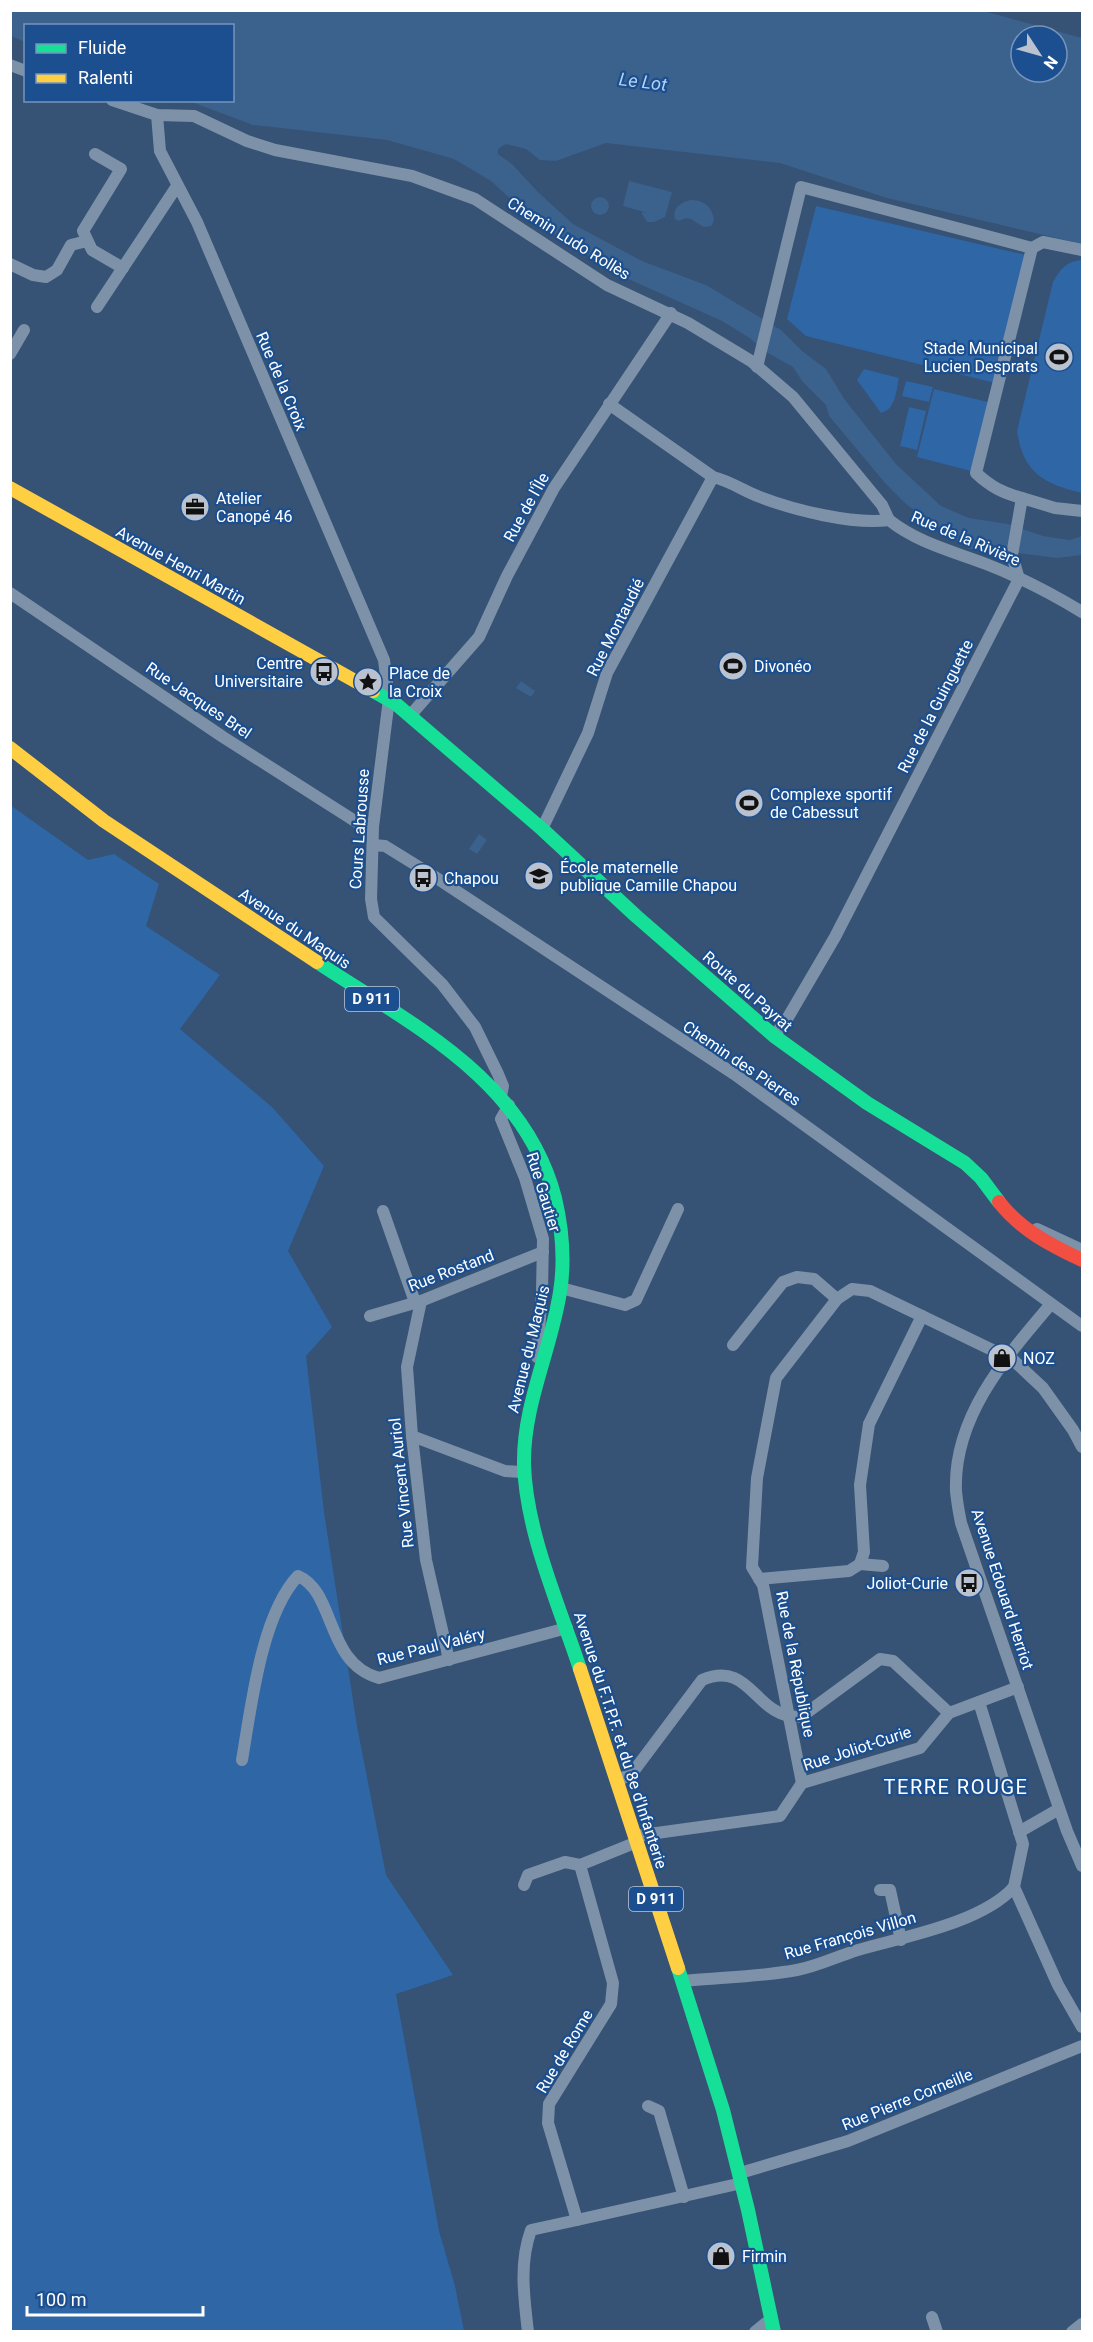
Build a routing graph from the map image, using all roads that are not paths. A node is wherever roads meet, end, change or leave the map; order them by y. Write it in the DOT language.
graph roads {
  1 [pos="118,102"];
  2 [pos="157,115"];
  3 [pos="95,154"];
  4 [pos="177,186"];
  5 [pos="87,241"];
  6 [pos="1032,248"];
  7 [pos="1083,250"];
  8 [pos="10,264"];
  9 [pos="123,268"];
  10 [pos="97,307"];
  11 [pos="671,314"];
  12 [pos="24,330"];
  13 [pos="10,354"];
  14 [pos="759,361"];
  15 [pos="609,404"];
  16 [pos="713,477"];
  17 [pos="10,488"];
  18 [pos="1022,498"];
  19 [pos="1083,511"];
  20 [pos="889,520"];
  21 [pos="1019,579"];
  22 [pos="10,593"];
  23 [pos="1083,612"];
  24 [pos="389,699"];
  25 [pos="412,717"];
  26 [pos="10,748"];
  27 [pos="373,827"];
  28 [pos="542,829"];
  29 [pos="373,844"];
  30 [pos="774,1036"];
  31 [pos="505,1100"];
  32 [pos="678,1209"];
  33 [pos="383,1211"];
  34 [pos="1026,1227"];
  35 [pos="1083,1250"];
  36 [pos="543,1252"];
  37 [pos="1083,1260"];
  38 [pos="561,1288"];
  39 [pos="837,1299"];
  40 [pos="418,1302"];
  41 [pos="1051,1304"];
  42 [pos="370,1316"];
  43 [pos="922,1316"];
  44 [pos="1083,1326"];
  45 [pos="733,1346"];
  46 [pos="1008,1357"];
  47 [pos="544,1358"];
  48 [pos="1083,1420"];
  49 [pos="1073,1430"];
  50 [pos="412,1436"];
  51 [pos="1083,1447"];
  52 [pos="523,1472"];
  53 [pos="860,1564"];
  54 [pos="883,1566"];
  55 [pos="759,1579"];
  56 [pos="567,1628"];
  57 [pos="449,1660"];
  58 [pos="1018,1687"];
  59 [pos="979,1702"];
  60 [pos="949,1713"];
  61 [pos="789,1717"];
  62 [pos="242,1760"];
  63 [pos="618,1780"];
  64 [pos="802,1783"];
  65 [pos="1059,1809"];
  66 [pos="1019,1832"];
  67 [pos="636,1840"];
  68 [pos="580,1865"];
  69 [pos="1083,1866"];
  70 [pos="524,1884"];
  71 [pos="1014,1887"];
  72 [pos="880,1890"];
  73 [pos="901,1940"];
  74 [pos="683,1981"];
  75 [pos="1083,2027"];
  76 [pos="1083,2046"];
  77 [pos="648,2106"];
  78 [pos="741,2178"];
  79 [pos="684,2197"];
  80 [pos="577,2220"];
  81 [pos="932,2317"];
  82 [pos="1083,2324"];
  83 [pos="773,2326"];
  84 [pos="528,2331"];
  85 [pos="755,2331"];
  86 [pos="937,2331"];
  87 [pos="1072,2331"];
  1 -- 2 [label="street, Chemin Ludo Rollès"];
  2 -- 4 [label="street, Rue de la Croix"];
  2 -- 11 [label="street, Chemin Ludo Rollès"];
  3 -- 5 [label="street"];
  4 -- 9 [label="street"];
  4 -- 24 [label="street, Rue de la Croix"];
  5 -- 8 [label="street"];
  5 -- 9 [label="street"];
  6 -- 7 [label="street"];
  6 -- 14 [label="street"];
  6 -- 18 [label="street"];
  9 -- 10 [label="street"];
  11 -- 14 [label="street, Chemin Ludo Rollès"];
  11 -- 15 [label="street, Rue de l'Île"];
  12 -- 13 [label="street"];
  14 -- 20 [label="street, Chemin Ludo Rollès"];
  15 -- 16 [label="street, Rue de la Rivière"];
  15 -- 25 [label="street, Rue de l'Île"];
  16 -- 20 [label="street, Rue de la Rivière"];
  16 -- 28 [label="street, Rue Montaudié"];
  17 -- 24 [label="main road, Avenue Henri Martin"];
  18 -- 19 [label="street"];
  18 -- 21 [label="street"];
  20 -- 21 [label="street, Rue de la Rivière"];
  21 -- 23 [label="street, Rue de la Rivière"];
  21 -- 30 [label="street, Rue de la Guinguette"];
  22 -- 27 [label="street, Rue Jacques Brel"];
  24 -- 25 [label="main road"];
  24 -- 27 [label="street, Cours Labrousse"];
  25 -- 28 [label="main road, Route du Payrat"];
  26 -- 31 [label="main road, Avenue du Maquis / D 911"];
  27 -- 29 [label="street, Cours Labrousse"];
  28 -- 30 [label="main road, Route du Payrat"];
  29 -- 31 [label="street, Cours Labrousse"];
  29 -- 41 [label="street, Chemin des Pierres"];
  30 -- 34 [label="main road, Route du Payrat"];
  31 -- 36 [label="street, Rue Gautier"];
  31 -- 38 [label="main road, Avenue du Maquis / D 911"];
  32 -- 38 [label="street"];
  33 -- 40 [label="street"];
  34 -- 35 [label="street"];
  34 -- 37 [label="main road, Route du Payrat"];
  36 -- 40 [label="street, Rue Rostand"];
  36 -- 47 [label="street, Rue Gautier"];
  38 -- 47 [label="main road, Avenue du Maquis / D 911"];
  39 -- 43 [label="street"];
  39 -- 45 [label="street"];
  39 -- 55 [label="street, Rue de la République"];
  40 -- 42 [label="street, Rue Rostand"];
  40 -- 50 [label="street, Rue Vincent Auriol"];
  41 -- 44 [label="street, Chemin des Pierres"];
  41 -- 46 [label="street, Avenue Edouard Herriot"];
  43 -- 46 [label="street"];
  43 -- 53 [label="street"];
  46 -- 49 [label="street"];
  46 -- 58 [label="street, Avenue Edouard Herriot"];
  47 -- 52 [label="main road, Avenue du Maquis / D 911"];
  48 -- 49 [label="street"];
  49 -- 51 [label="street"];
  50 -- 52 [label="street"];
  50 -- 57 [label="street, Rue Vincent Auriol"];
  52 -- 56 [label="main road, Avenue du F.T.P.F. et du 8e d'Infanterie / D 911"];
  53 -- 54 [label="street"];
  53 -- 55 [label="street"];
  55 -- 61 [label="street, Rue de la République"];
  56 -- 57 [label="street, Rue Paul Valéry"];
  56 -- 63 [label="main road, Avenue du F.T.P.F. et du 8e d'Infanterie / D 911"];
  57 -- 62 [label="street, Rue Paul Valéry"];
  58 -- 59 [label="street"];
  58 -- 65 [label="street, Avenue Edouard Herriot"];
  59 -- 60 [label="street"];
  59 -- 66 [label="street"];
  60 -- 61 [label="street"];
  60 -- 64 [label="street, Rue Joliot-Curie"];
  61 -- 63 [label="street"];
  61 -- 64 [label="street, Rue de la République"];
  63 -- 67 [label="main road, Avenue du F.T.P.F. et du 8e d'Infanterie / D 911"];
  64 -- 67 [label="street, Rue Joliot-Curie"];
  65 -- 66 [label="street"];
  65 -- 69 [label="street, Avenue Edouard Herriot"];
  66 -- 71 [label="street"];
  67 -- 68 [label="street"];
  67 -- 74 [label="main road, Avenue du F.T.P.F. et du 8e d'Infanterie / D 911"];
  68 -- 70 [label="street"];
  68 -- 80 [label="street, Rue de Rome"];
  71 -- 73 [label="street, Rue François Villon"];
  71 -- 75 [label="street"];
  72 -- 73 [label="street"];
  73 -- 74 [label="street, Rue François Villon"];
  74 -- 78 [label="main road, Avenue du F.T.P.F. et du 8e d'Infanterie / D 911"];
  76 -- 78 [label="street, Rue Pierre Corneille"];
  77 -- 79 [label="street"];
  78 -- 79 [label="street"];
  78 -- 83 [label="main road, Avenue du F.T.P.F. et du 8e d'Infanterie / D 911"];
  79 -- 80 [label="street"];
  80 -- 84 [label="street"];
  81 -- 86 [label="street"];
  82 -- 87 [label="street"];
  83 -- 85 [label="street"];
}
